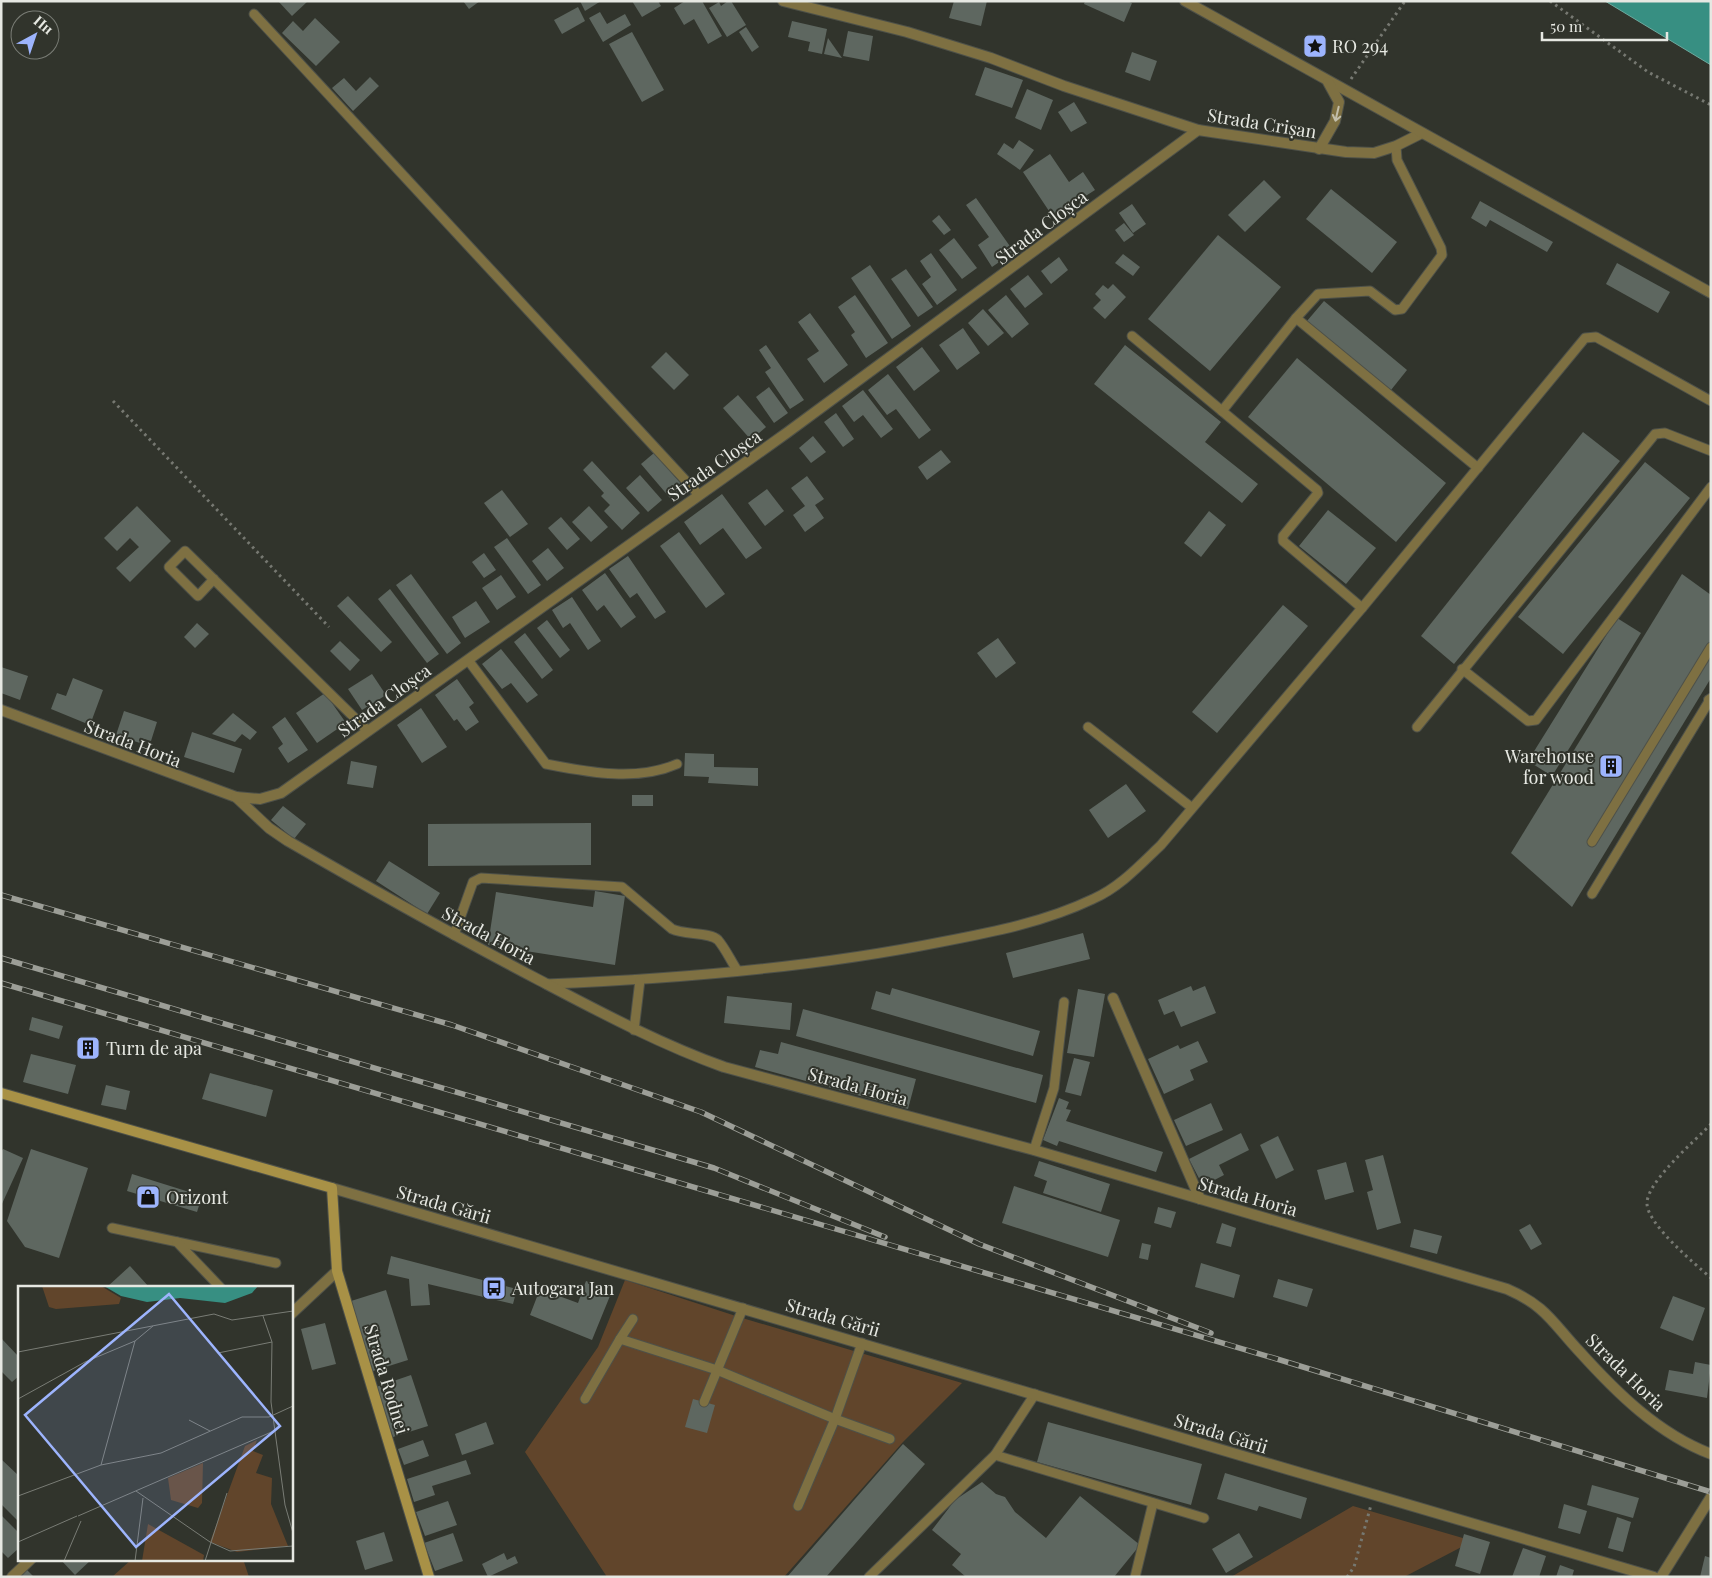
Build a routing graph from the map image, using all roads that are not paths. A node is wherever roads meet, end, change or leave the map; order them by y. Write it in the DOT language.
graph roads {
  1 [pos="783,1"];
  2 [pos="1185,1"];
  3 [pos="254,14"];
  4 [pos="1326,79"];
  5 [pos="1198,130"];
  6 [pos="1422,133"];
  7 [pos="1396,146"];
  8 [pos="1320,149"];
  9 [pos="1711,293"];
  10 [pos="1296,318"];
  11 [pos="1132,336"];
  12 [pos="1711,401"];
  13 [pos="1222,411"];
  14 [pos="1711,451"];
  15 [pos="1478,468"];
  16 [pos="1711,487"];
  17 [pos="699,495"];
  18 [pos="214,579"];
  19 [pos="1362,608"];
  20 [pos="1711,647"];
  21 [pos="468,660"];
  22 [pos="1462,669"];
  23 [pos="1710,700"];
  24 [pos="1,710"];
  25 [pos="1088,727"];
  26 [pos="1417,727"];
  27 [pos="368,731"];
  28 [pos="677,764"];
  29 [pos="236,797"];
  30 [pos="1191,807"];
  31 [pos="1592,842"];
  32 [pos="1592,894"];
  33 [pos="454,935"];
  34 [pos="737,970"];
  35 [pos="640,980"];
  36 [pos="546,984"];
  37 [pos="1113,998"];
  38 [pos="1064,1002"];
  39 [pos="634,1030"];
  40 [pos="1,1093"];
  41 [pos="1034,1150"];
  42 [pos="332,1188"];
  43 [pos="1200,1199"];
  44 [pos="112,1228"];
  45 [pos="177,1242"];
  46 [pos="276,1263"];
  47 [pos="337,1271"];
  48 [pos="219,1286"];
  49 [pos="743,1308"];
  50 [pos="292,1313"];
  51 [pos="633,1319"];
  52 [pos="620,1339"];
  53 [pos="862,1343"];
  54 [pos="717,1370"];
  55 [pos="1035,1394"];
  56 [pos="585,1400"];
  57 [pos="704,1402"];
  58 [pos="834,1419"];
  59 [pos="890,1439"];
  60 [pos="1711,1454"];
  61 [pos="995,1455"];
  62 [pos="1711,1498"];
  63 [pos="1153,1503"];
  64 [pos="798,1506"];
  65 [pos="1204,1518"];
  66 [pos="30,1560"];
  67 [pos="12,1577"];
  68 [pos="429,1577"];
  69 [pos="869,1577"];
  70 [pos="1136,1577"];
  71 [pos="1654,1577"];
  72 [pos="1661,1577"];
  1 -- 5 [label="street, Strada Crișan"];
  2 -- 4 [label="street"];
  3 -- 17 [label="lane"];
  4 -- 6 [label="street"];
  4 -- 8 [label="street, one-way"];
  5 -- 8 [label="street, Strada Crișan"];
  5 -- 17 [label="street, Strada Cloșca"];
  6 -- 7 [label="street, Strada Crișan"];
  6 -- 9 [label="street"];
  7 -- 8 [label="street, Strada Crișan"];
  7 -- 10 [label="lane"];
  10 -- 13 [label="lane"];
  10 -- 15 [label="lane"];
  11 -- 13 [label="lane"];
  12 -- 15 [label="lane"];
  13 -- 19 [label="lane"];
  14 -- 22 [label="lane"];
  15 -- 19 [label="lane"];
  16 -- 22 [label="lane"];
  17 -- 21 [label="street, Strada Cloșca"];
  18 -- 18 [label="lane"];
  18 -- 27 [label="lane"];
  19 -- 30 [label="lane"];
  20 -- 31 [label="lane"];
  21 -- 27 [label="street, Strada Cloșca"];
  21 -- 28 [label="lane"];
  22 -- 26 [label="lane"];
  23 -- 32 [label="lane"];
  24 -- 29 [label="street, Strada Horia"];
  25 -- 30 [label="lane"];
  27 -- 29 [label="street, Strada Cloșca"];
  29 -- 33 [label="street, Strada Horia"];
  30 -- 34 [label="lane"];
  33 -- 34 [label="lane"];
  33 -- 36 [label="street, Strada Horia"];
  34 -- 35 [label="lane"];
  35 -- 36 [label="lane"];
  35 -- 39 [label="lane"];
  36 -- 39 [label="street, Strada Horia"];
  37 -- 43 [label="street"];
  38 -- 41 [label="lane"];
  39 -- 41 [label="street, Strada Horia"];
  40 -- 42 [label="street, Strada Gării"];
  41 -- 43 [label="street, Strada Horia"];
  42 -- 47 [label="street, Strada Rodnei"];
  42 -- 49 [label="street, Strada Gării"];
  43 -- 60 [label="street, Strada Horia"];
  44 -- 45 [label="lane"];
  45 -- 46 [label="lane"];
  45 -- 48 [label="lane"];
  47 -- 50 [label="street"];
  47 -- 68 [label="street, Strada Rodnei"];
  49 -- 53 [label="street, Strada Gării"];
  49 -- 54 [label="lane"];
  51 -- 52 [label="lane"];
  52 -- 54 [label="lane"];
  52 -- 56 [label="lane"];
  53 -- 55 [label="street, Strada Gării"];
  53 -- 58 [label="lane"];
  54 -- 57 [label="lane"];
  54 -- 58 [label="lane"];
  55 -- 61 [label="lane"];
  55 -- 71 [label="street, Strada Gării"];
  58 -- 59 [label="lane"];
  58 -- 64 [label="lane"];
  61 -- 63 [label="lane"];
  61 -- 69 [label="lane"];
  62 -- 72 [label="street"];
  63 -- 65 [label="lane"];
  63 -- 70 [label="lane"];
  66 -- 67 [label="street"];
}
